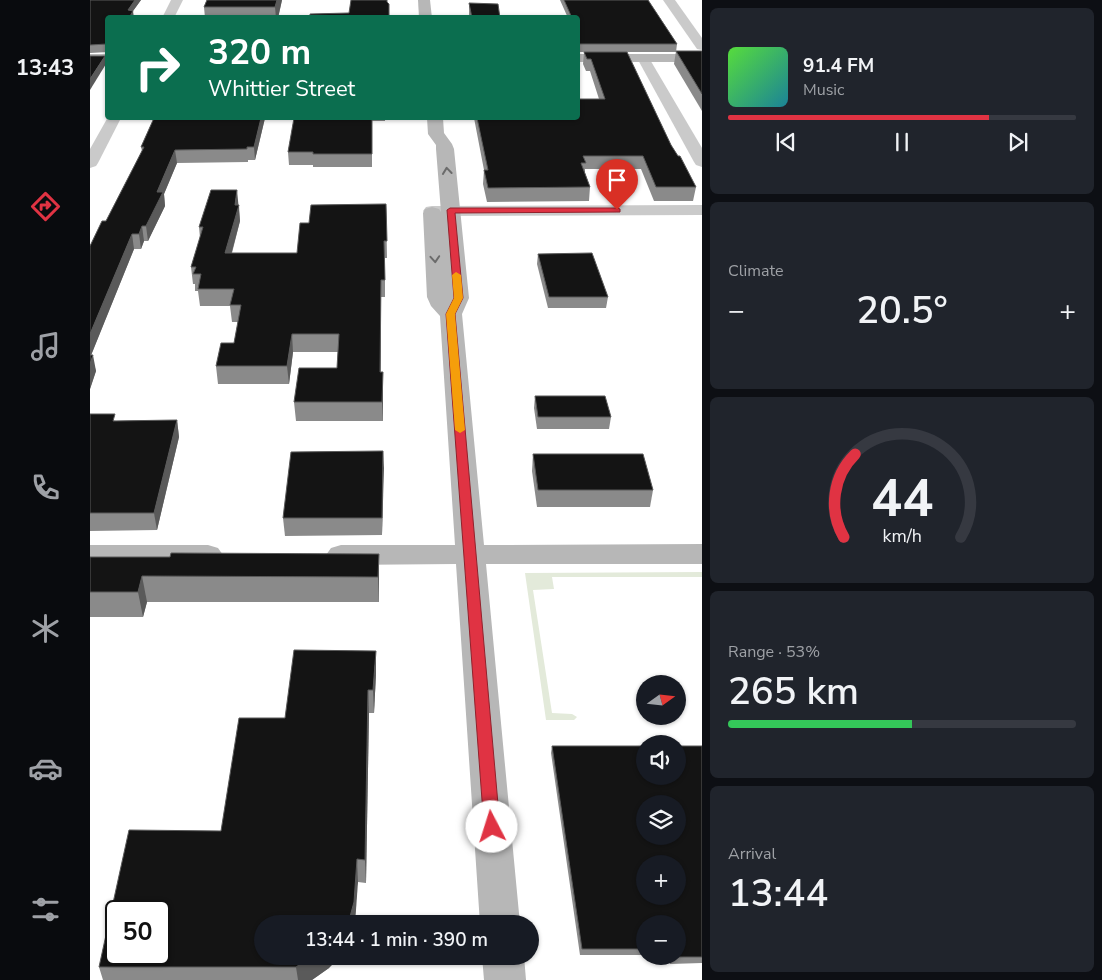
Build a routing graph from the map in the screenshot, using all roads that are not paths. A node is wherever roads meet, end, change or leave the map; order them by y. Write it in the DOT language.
graph roads {
  1 [pos="177,0"];
  2 [pos="424,0"];
  3 [pos="669,0"];
  4 [pos="170,15"];
  5 [pos="426,15"];
  6 [pos="701,52"];
  7 [pos="90,58"];
  8 [pos="105,58"];
  9 [pos="580,58"];
  10 [pos="643,58"];
  11 [pos="113,120"];
  12 [pos="433,134"];
  13 [pos="702,162"];
  14 [pos="90,163"];
  15 [pos="438,205"];
  16 [pos="702,210"];
  17 [pos="470,554"];
  18 [pos="702,554"];
  19 [pos="90,555"];
  20 [pos="237,555"];
  21 [pos="311,555"];
  22 [pos="499,915"];
  23 [pos="504,965"];
  24 [pos="505,980"];
  1 -- 4 [label="street"];
  2 -- 5 [label="main road"];
  3 -- 6 [label="street"];
  6 -- 10 [label="main road"];
  7 -- 8 [label="main road"];
  9 -- 10 [label="main road"];
  10 -- 13 [label="street"];
  11 -- 14 [label="street"];
  15 -- 12 [label="main road, one-way"];
  15 -- 16 [label="street"];
  15 -- 17 [label="main road"];
  17 -- 18 [label="main road"];
  17 -- 21 [label="main road"];
  17 -- 22 [label="main road"];
  19 -- 20 [label="main road"];
  23 -- 24 [label="main road"];
}
